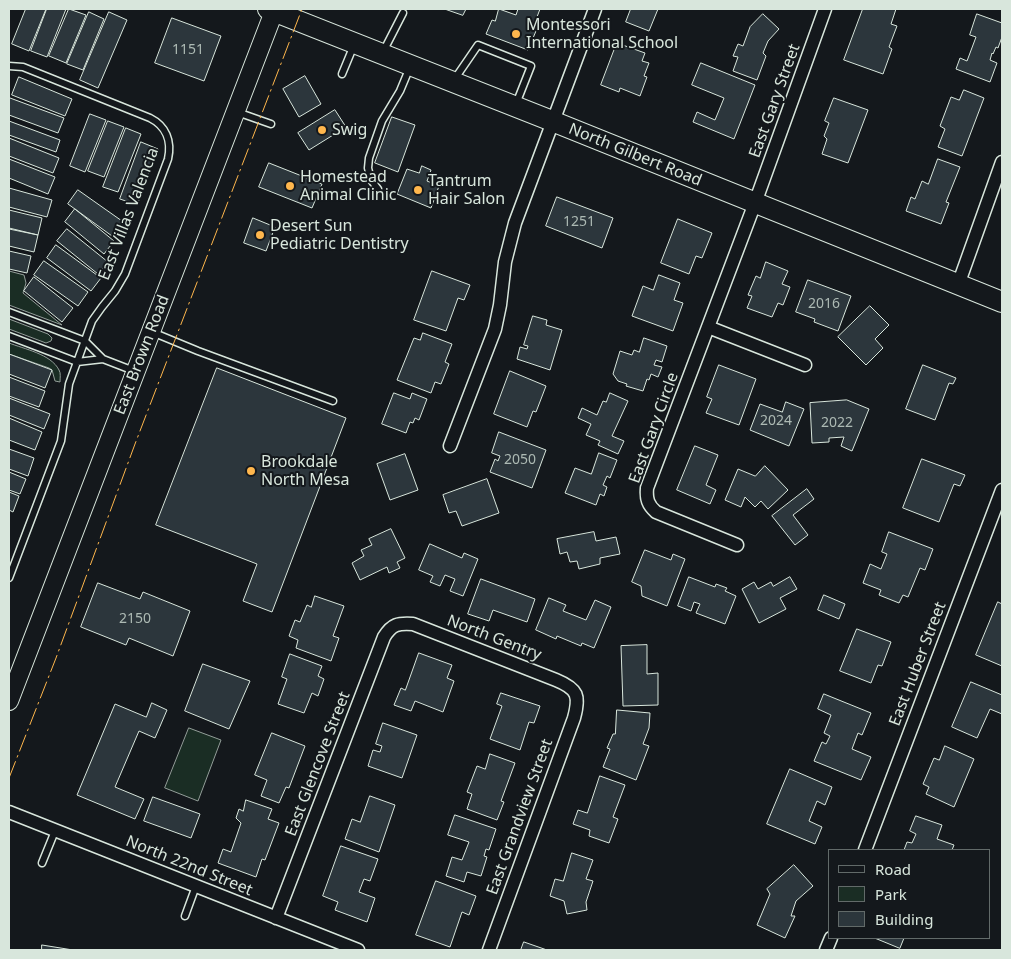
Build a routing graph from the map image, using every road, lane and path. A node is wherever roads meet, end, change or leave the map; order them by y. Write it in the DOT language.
graph roads {
  1 [pos="594,9"];
  2 [pos="825,9"];
  3 [pos="272,10"];
  4 [pos="403,13"];
  5 [pos="354,44"];
  6 [pos="382,54"];
  7 [pos="9,66"];
  8 [pos="410,66"];
  9 [pos="342,74"];
  10 [pos="452,82"];
  11 [pos="514,107"];
  12 [pos="236,111"];
  13 [pos="552,121"];
  14 [pos="271,124"];
  15 [pos="1002,162"];
  16 [pos="378,189"];
  17 [pos="755,203"];
  18 [pos="958,285"];
  19 [pos="1002,302"];
  20 [pos="9,312"];
  21 [pos="708,327"];
  22 [pos="150,331"];
  23 [pos="9,336"];
  24 [pos="85,341"];
  25 [pos="103,359"];
  26 [pos="77,362"];
  27 [pos="805,365"];
  28 [pos="135,372"];
  29 [pos="333,401"];
  30 [pos="450,446"];
  31 [pos="1002,490"];
  32 [pos="737,545"];
  33 [pos="9,578"];
  34 [pos="395,625"];
  35 [pos="576,694"];
  36 [pos="9,702"];
  37 [pos="9,812"];
  38 [pos="55,830"];
  39 [pos="864,849"];
  40 [pos="42,863"];
  41 [pos="196,886"];
  42 [pos="185,916"];
  43 [pos="276,918"];
  44 [pos="358,950"];
  45 [pos="489,950"];
  1 -- 13 [label="street"];
  2 -- 17 [label="street, East Gary Street"];
  3 -- 5 [label="main road, North Gilbert Road"];
  3 -- 12 [label="main road, East Brown Road"];
  4 -- 6 [label="lane"];
  5 -- 6 [label="main road, North Gilbert Road"];
  5 -- 9 [label="lane"];
  6 -- 8 [label="main road, North Gilbert Road"];
  7 -- 24 [label="lane, East Villas Valencia"];
  8 -- 10 [label="main road, North Gilbert Road"];
  8 -- 16 [label="lane"];
  10 -- 11 [label="main road, North Gilbert Road"];
  10 -- 11 [label="lane"];
  11 -- 13 [label="main road, North Gilbert Road"];
  12 -- 14 [label="lane"];
  12 -- 22 [label="main road, East Brown Road"];
  13 -- 17 [label="main road, North Gilbert Road"];
  13 -- 30 [label="street"];
  15 -- 18 [label="street"];
  17 -- 18 [label="main road, North Gilbert Road"];
  17 -- 21 [label="street, East Gary Circle"];
  18 -- 19 [label="main road, North Gilbert Road"];
  20 -- 24 [label="lane"];
  21 -- 27 [label="street"];
  21 -- 32 [label="street, East Gary Circle"];
  22 -- 28 [label="main road, East Brown Road"];
  22 -- 29 [label="lane"];
  23 -- 26 [label="lane"];
  24 -- 25 [label="lane"];
  24 -- 26 [label="lane, East Villas Valencia"];
  25 -- 26 [label="lane"];
  25 -- 28 [label="lane"];
  26 -- 33 [label="lane, East Villas Valencia"];
  28 -- 36 [label="main road, East Brown Road"];
  31 -- 39 [label="street, East Huber Street"];
  34 -- 35 [label="street, North Gentry"];
  34 -- 43 [label="street, East Glencove Street"];
  35 -- 45 [label="street, East Grandview Street"];
  37 -- 38 [label="street, North 22nd Street"];
  38 -- 40 [label="lane"];
  38 -- 41 [label="street, North 22nd Street"];
  41 -- 42 [label="lane"];
  41 -- 43 [label="street, North 22nd Street"];
  43 -- 44 [label="street, North 22nd Street"];
}
